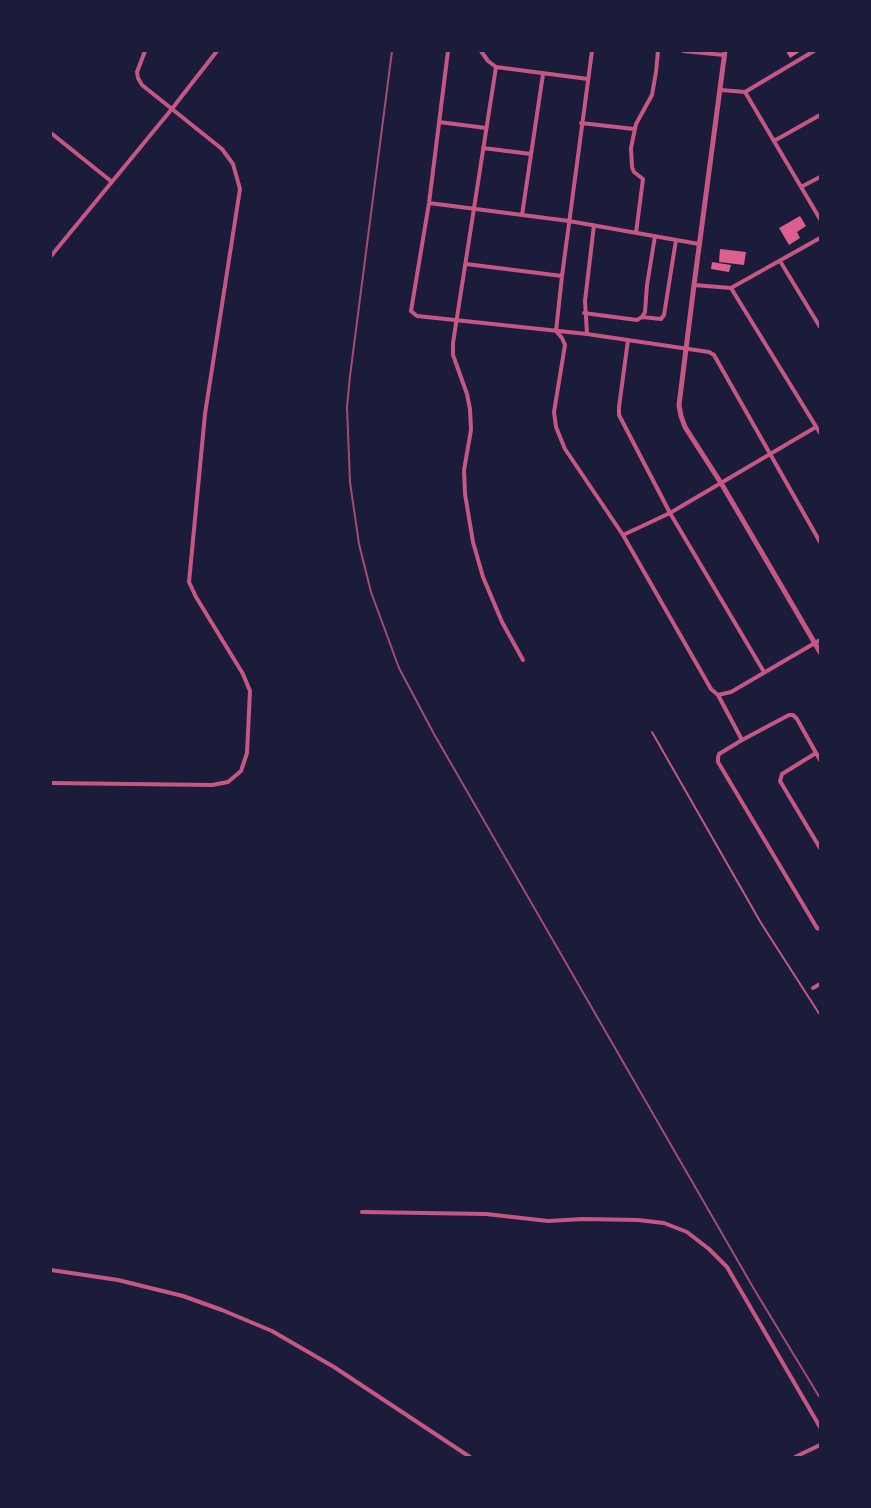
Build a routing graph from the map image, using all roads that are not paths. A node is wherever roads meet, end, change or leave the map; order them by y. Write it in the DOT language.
graph roads {
  1 [pos="145,51"];
  2 [pos="217,51"];
  3 [pos="448,51"];
  4 [pos="481,51"];
  5 [pos="592,51"];
  6 [pos="658,51"];
  7 [pos="683,51"];
  8 [pos="814,51"];
  9 [pos="725,53"];
  10 [pos="496,67"];
  11 [pos="543,74"];
  12 [pos="588,79"];
  13 [pos="720,90"];
  14 [pos="745,92"];
  15 [pos="171,110"];
  16 [pos="820,115"];
  17 [pos="439,122"];
  18 [pos="581,123"];
  19 [pos="486,128"];
  20 [pos="634,129"];
  21 [pos="51,133"];
  22 [pos="774,141"];
  23 [pos="483,148"];
  24 [pos="531,154"];
  25 [pos="820,177"];
  26 [pos="112,182"];
  27 [pos="801,187"];
  28 [pos="429,203"];
  29 [pos="475,210"];
  30 [pos="522,216"];
  31 [pos="820,219"];
  32 [pos="569,221"];
  33 [pos="594,225"];
  34 [pos="636,233"];
  35 [pos="655,236"];
  36 [pos="820,238"];
  37 [pos="676,240"];
  38 [pos="699,244"];
  39 [pos="51,256"];
  40 [pos="780,261"];
  41 [pos="466,264"];
  42 [pos="562,276"];
  43 [pos="694,285"];
  44 [pos="731,288"];
  45 [pos="584,313"];
  46 [pos="642,317"];
  47 [pos="458,319"];
  48 [pos="820,327"];
  49 [pos="556,332"];
  50 [pos="586,334"];
  51 [pos="628,340"];
  52 [pos="686,348"];
  53 [pos="816,427"];
  54 [pos="820,433"];
  55 [pos="770,455"];
  56 [pos="721,483"];
  57 [pos="670,513"];
  58 [pos="623,535"];
  59 [pos="820,542"];
  60 [pos="817,642"];
  61 [pos="820,652"];
  62 [pos="523,660"];
  63 [pos="764,672"];
  64 [pos="718,695"];
  65 [pos="652,732"];
  66 [pos="742,740"];
  67 [pos="816,754"];
  68 [pos="820,760"];
  69 [pos="51,784"];
  70 [pos="820,848"];
  71 [pos="820,929"];
  72 [pos="820,984"];
  73 [pos="813,988"];
  74 [pos="820,1015"];
  75 [pos="362,1212"];
  76 [pos="51,1270"];
  77 [pos="820,1427"];
  78 [pos="820,1445"];
  79 [pos="470,1457"];
  80 [pos="795,1457"];
  1 -- 15 [label="street"];
  2 -- 15 [label="street"];
  3 -- 17 [label="street"];
  4 -- 10 [label="street"];
  5 -- 12 [label="street"];
  6 -- 20 [label="street"];
  7 -- 9 [label="street"];
  8 -- 14 [label="street"];
  9 -- 13 [label="street"];
  10 -- 11 [label="street"];
  10 -- 19 [label="street"];
  11 -- 12 [label="street"];
  11 -- 24 [label="street"];
  12 -- 18 [label="street"];
  13 -- 14 [label="street"];
  13 -- 38 [label="street"];
  14 -- 22 [label="street"];
  15 -- 26 [label="street"];
  15 -- 69 [label="street"];
  16 -- 22 [label="street"];
  17 -- 19 [label="street"];
  17 -- 28 [label="street"];
  18 -- 20 [label="street"];
  18 -- 32 [label="street"];
  19 -- 23 [label="street"];
  20 -- 34 [label="street"];
  21 -- 26 [label="street"];
  22 -- 27 [label="street"];
  23 -- 24 [label="street"];
  23 -- 29 [label="street"];
  24 -- 30 [label="street"];
  25 -- 27 [label="street"];
  26 -- 39 [label="street"];
  27 -- 31 [label="street"];
  28 -- 29 [label="street"];
  28 -- 47 [label="street"];
  29 -- 30 [label="street"];
  29 -- 41 [label="street"];
  30 -- 32 [label="street"];
  32 -- 33 [label="street"];
  32 -- 42 [label="street"];
  33 -- 34 [label="street"];
  33 -- 45 [label="street"];
  34 -- 35 [label="street"];
  35 -- 37 [label="street"];
  35 -- 46 [label="street"];
  36 -- 40 [label="street"];
  37 -- 38 [label="street"];
  37 -- 46 [label="street"];
  38 -- 43 [label="street"];
  40 -- 44 [label="street"];
  40 -- 48 [label="street"];
  41 -- 42 [label="street"];
  41 -- 47 [label="street"];
  42 -- 49 [label="street"];
  43 -- 44 [label="street"];
  43 -- 52 [label="street"];
  44 -- 53 [label="street"];
  45 -- 46 [label="street"];
  45 -- 50 [label="street"];
  47 -- 49 [label="street"];
  47 -- 62 [label="street"];
  49 -- 50 [label="street"];
  49 -- 58 [label="street"];
  50 -- 51 [label="street"];
  51 -- 52 [label="street"];
  51 -- 57 [label="street"];
  52 -- 55 [label="street"];
  52 -- 56 [label="street"];
  53 -- 54 [label="street"];
  53 -- 55 [label="street"];
  55 -- 56 [label="street"];
  55 -- 59 [label="street"];
  56 -- 57 [label="street"];
  56 -- 60 [label="street"];
  57 -- 58 [label="street"];
  57 -- 63 [label="street"];
  58 -- 64 [label="street"];
  60 -- 61 [label="street"];
  60 -- 63 [label="street"];
  63 -- 64 [label="street"];
  64 -- 66 [label="street"];
  65 -- 74 [label="lane"];
  66 -- 67 [label="street"];
  66 -- 71 [label="street"];
  67 -- 68 [label="street"];
  67 -- 70 [label="street"];
  72 -- 73 [label="street"];
  75 -- 77 [label="street"];
  76 -- 79 [label="street"];
  78 -- 80 [label="street"];
}
